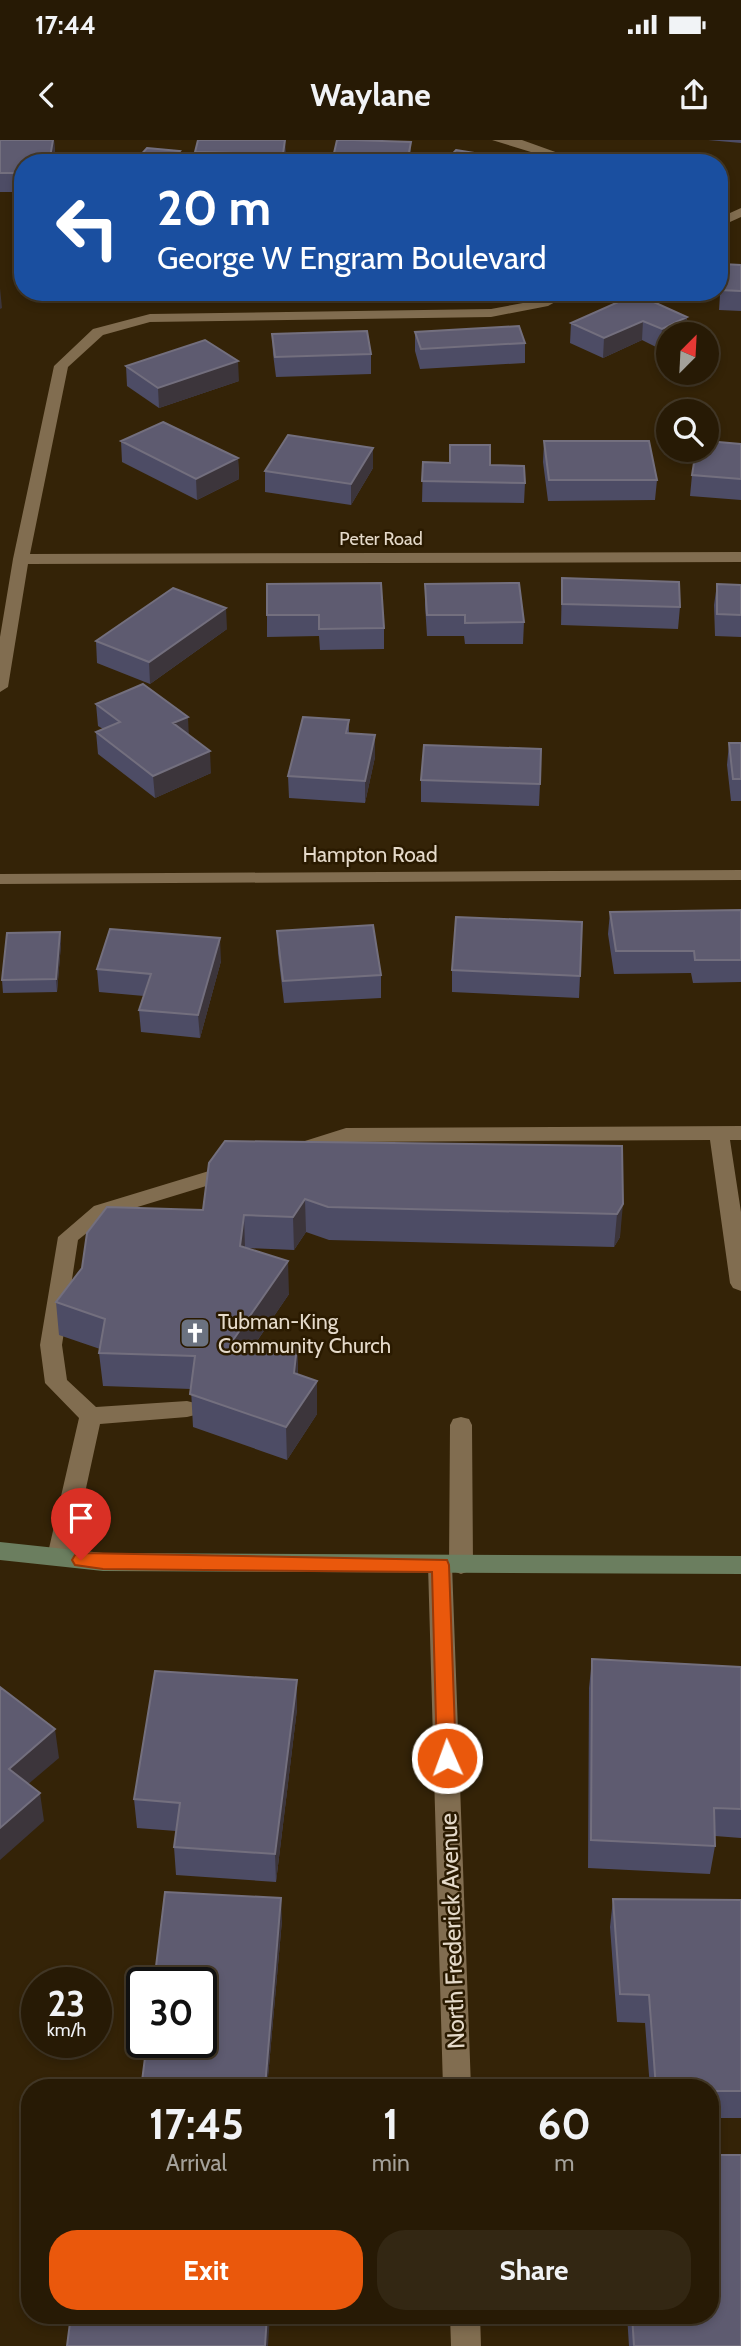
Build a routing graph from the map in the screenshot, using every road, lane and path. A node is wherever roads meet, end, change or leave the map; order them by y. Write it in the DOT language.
graph roads {
  1 [pos="498,140"];
  2 [pos="553,154"];
  3 [pos="547,301"];
  4 [pos="741,557"];
  5 [pos="21,559"];
  6 [pos="0,687"];
  7 [pos="741,875"];
  8 [pos="0,879"];
  9 [pos="719,1133"];
  10 [pos="741,1133"];
  11 [pos="281,1155"];
  12 [pos="256,1163"];
  13 [pos="741,1283"];
  14 [pos="187,1409"];
  15 [pos="91,1416"];
  16 [pos="461,1425"];
  17 [pos="0,1551"];
  18 [pos="59,1558"];
  19 [pos="450,1565"];
  20 [pos="741,1565"];
  21 [pos="457,2079"];
  22 [pos="465,2324"];
  23 [pos="466,2346"];
  1 -- 2 [label="street"];
  3 -- 5 [label="street"];
  4 -- 5 [label="street, Peter Road"];
  5 -- 6 [label="street"];
  7 -- 8 [label="street, Hampton Road"];
  9 -- 10 [label="street"];
  9 -- 11 [label="street"];
  9 -- 13 [label="street"];
  12 -- 15 [label="street"];
  14 -- 15 [label="street"];
  15 -- 18 [label="street"];
  16 -- 19 [label="street, North Frederick Avenue"];
  17 -- 18 [label="main road"];
  18 -- 19 [label="main road"];
  19 -- 20 [label="main road"];
  19 -- 21 [label="street, North Frederick Avenue"];
  22 -- 23 [label="street"];
}
